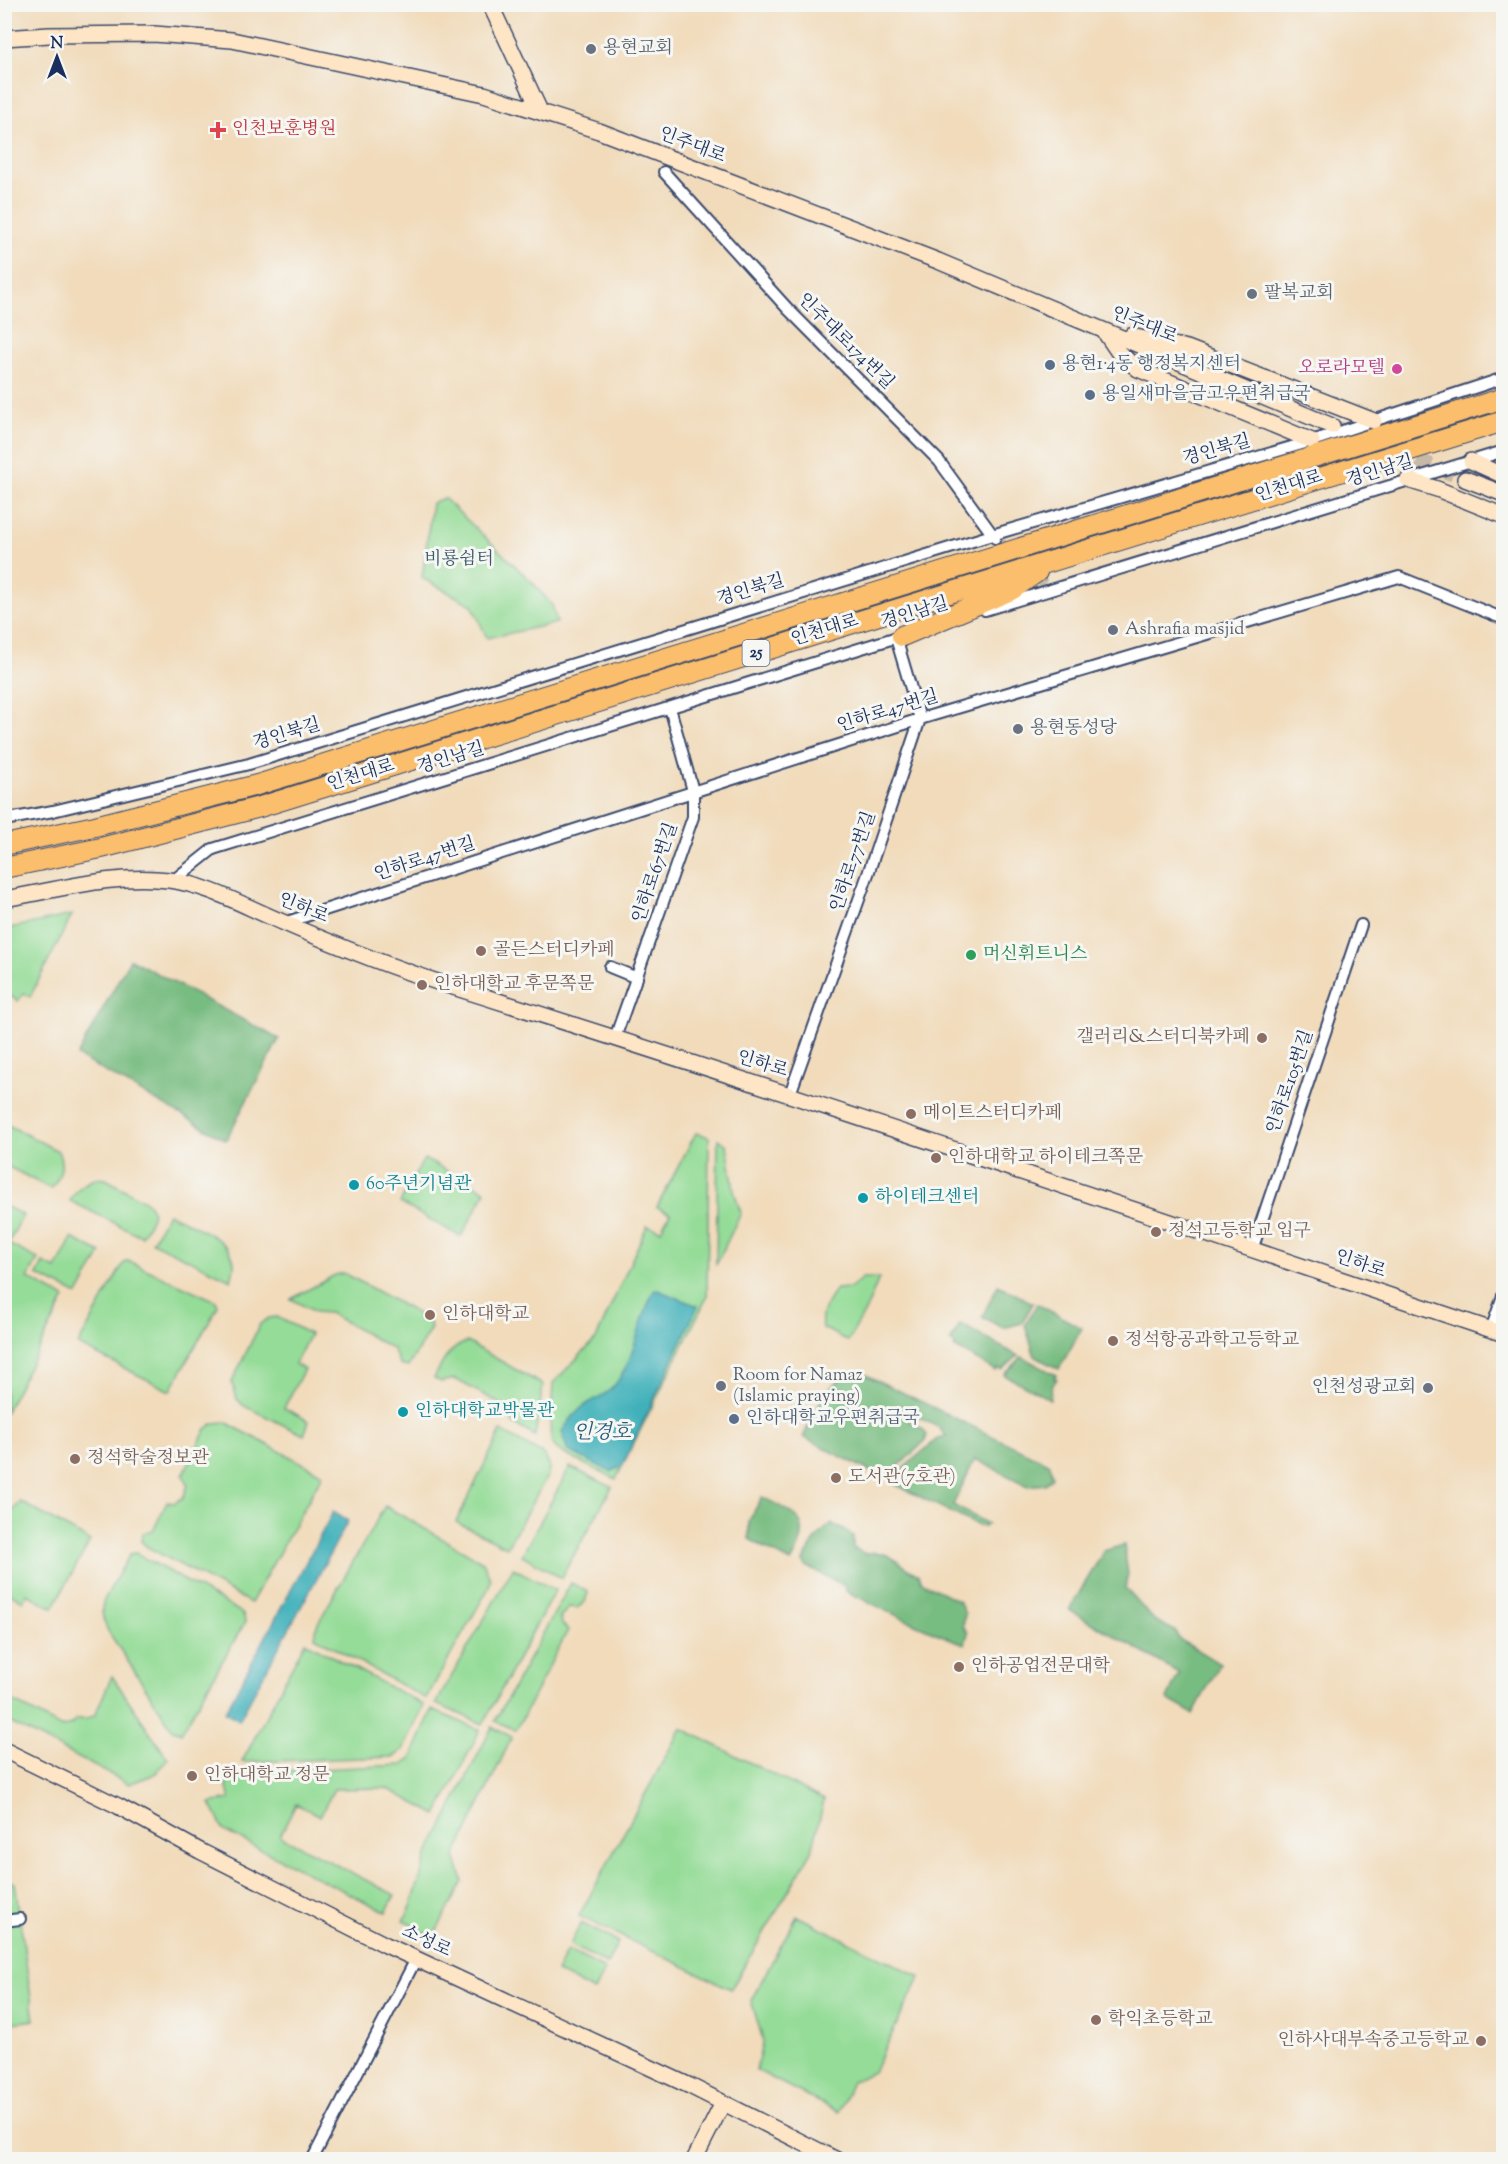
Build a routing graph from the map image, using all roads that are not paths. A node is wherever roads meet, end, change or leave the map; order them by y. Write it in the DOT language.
graph roads {
  1 [pos="490,4"];
  2 [pos="4,38"];
  3 [pos="540,111"];
  4 [pos="649,150"];
  5 [pos="675,160"];
  6 [pos="664,172"];
  7 [pos="1104,331"];
  8 [pos="1503,378"];
  9 [pos="1503,398"];
  10 [pos="1503,420"];
  11 [pos="1374,421"];
  12 [pos="1332,426"];
  13 [pos="1312,441"];
  14 [pos="1503,451"];
  15 [pos="1471,461"];
  16 [pos="1503,476"];
  17 [pos="1466,479"];
  18 [pos="1408,480"];
  19 [pos="1503,494"];
  20 [pos="1503,516"];
  21 [pos="994,537"];
  22 [pos="1055,560"];
  23 [pos="1503,619"];
  24 [pos="899,637"];
  25 [pos="670,708"];
  26 [pos="920,719"];
  27 [pos="693,791"];
  28 [pos="4,820"];
  29 [pos="4,845"];
  30 [pos="4,868"];
  31 [pos="174,880"];
  32 [pos="4,899"];
  33 [pos="284,923"];
  34 [pos="1361,926"];
  35 [pos="610,968"];
  36 [pos="637,978"];
  37 [pos="615,1038"];
  38 [pos="790,1094"];
  39 [pos="1252,1250"];
  40 [pos="1503,1293"];
  41 [pos="1497,1332"];
  42 [pos="4,1750"];
  43 [pos="20,1919"];
  44 [pos="4,1921"];
  45 [pos="416,1959"];
  46 [pos="723,2103"];
  47 [pos="312,2160"];
  48 [pos="694,2160"];
  49 [pos="837,2160"];
  1 -- 3 [label="main road"];
  2 -- 3 [label="main road, 인주대로"];
  3 -- 4 [label="main road, 인주대로"];
  4 -- 5 [label="main road, 인주대로"];
  4 -- 6 [label="street, 인주대로174번길"];
  5 -- 6 [label="street"];
  5 -- 7 [label="main road, 인주대로"];
  6 -- 21 [label="street, 인주대로174번길"];
  7 -- 11 [label="main road"];
  7 -- 12 [label="main road, 인주대로"];
  7 -- 13 [label="main road"];
  8 -- 11 [label="street, 경인북길"];
  9 -- 29 [label="highway, 인천대로 / 25"];
  10 -- 22 [label="highway, 인천대로 / 25"];
  11 -- 13 [label="street, 경인북길"];
  13 -- 21 [label="street, 경인북길"];
  14 -- 15 [label="street, 경인남길"];
  15 -- 16 [label="main road"];
  15 -- 18 [label="street, 경인남길"];
  17 -- 19 [label="main road"];
  18 -- 20 [label="main road"];
  18 -- 24 [label="street, 경인남길"];
  21 -- 28 [label="street, 경인북길"];
  22 -- 24 [label="highway"];
  22 -- 30 [label="highway, 인천대로 / 25"];
  23 -- 26 [label="street, 인하로47번길"];
  24 -- 25 [label="street, 경인남길"];
  24 -- 26 [label="street"];
  25 -- 27 [label="street, 인하로67번길"];
  25 -- 31 [label="street, 경인남길"];
  26 -- 27 [label="street, 인하로47번길"];
  26 -- 38 [label="street, 인하로77번길"];
  27 -- 33 [label="street, 인하로47번길"];
  27 -- 36 [label="street, 인하로67번길"];
  31 -- 32 [label="main road, 인하로"];
  31 -- 33 [label="main road, 인하로"];
  33 -- 37 [label="main road, 인하로"];
  34 -- 39 [label="street, 인하로105번길"];
  35 -- 36 [label="street"];
  36 -- 37 [label="street, 인하로67번길"];
  37 -- 38 [label="main road, 인하로"];
  38 -- 39 [label="main road, 인하로"];
  39 -- 41 [label="main road, 인하로"];
  40 -- 41 [label="street"];
  42 -- 45 [label="main road, 소성로"];
  43 -- 44 [label="street"];
  45 -- 46 [label="main road, 소성로"];
  45 -- 47 [label="street"];
  46 -- 48 [label="main road"];
  46 -- 49 [label="main road, 소성로"];
}
